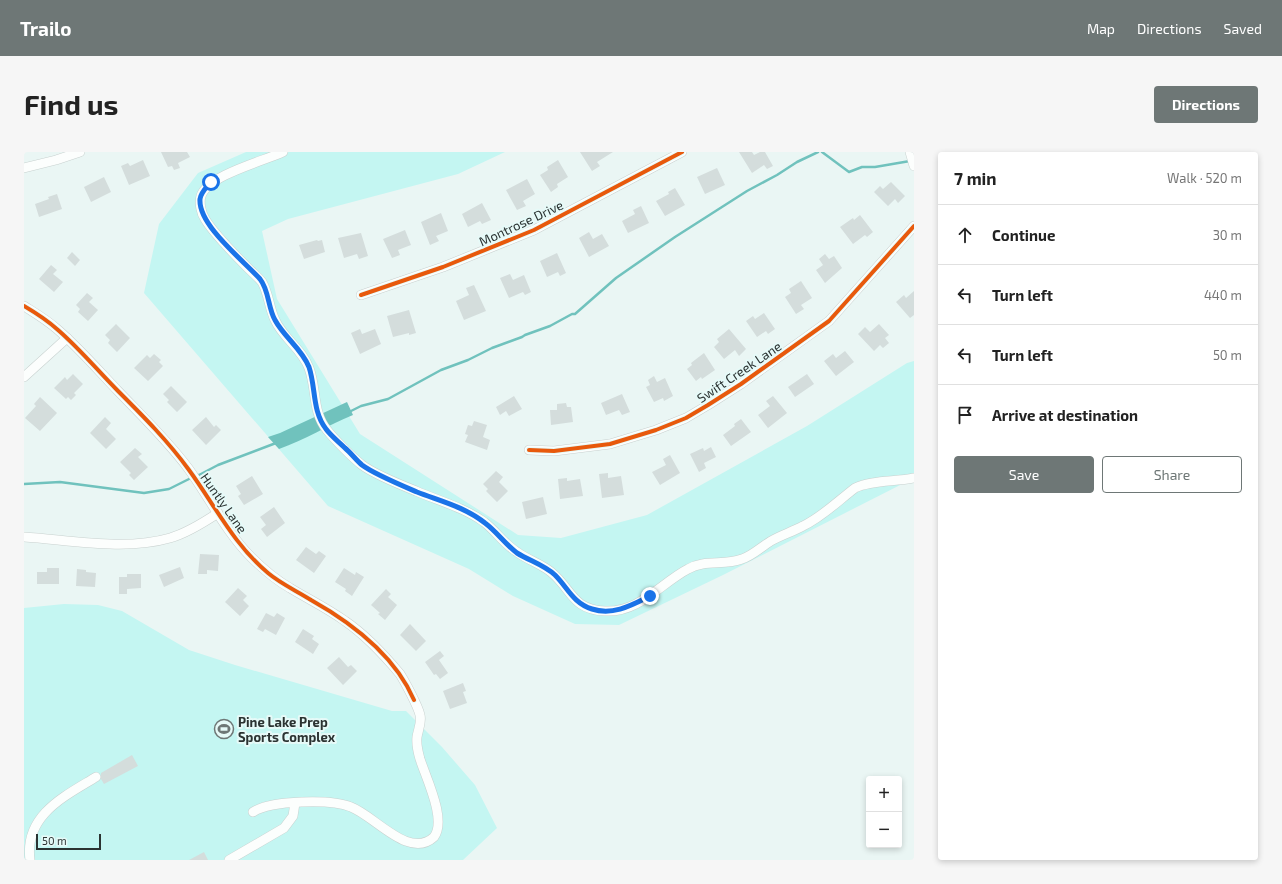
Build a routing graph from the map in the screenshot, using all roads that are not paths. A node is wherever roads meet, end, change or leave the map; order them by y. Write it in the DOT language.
graph roads {
  1 [pos="80,152"];
  2 [pos="283,152"];
  3 [pos="682,152"];
  4 [pos="910,152"];
  5 [pos="914,166"];
  6 [pos="24,168"];
  7 [pos="914,226"];
  8 [pos="361,295"];
  9 [pos="24,306"];
  10 [pos="67,338"];
  11 [pos="24,377"];
  12 [pos="529,450"];
  13 [pos="914,478"];
  14 [pos="218,513"];
  15 [pos="24,536"];
  16 [pos="96,777"];
  17 [pos="295,803"];
  18 [pos="253,812"];
  19 [pos="30,860"];
  20 [pos="229,860"];
  1 -- 6 [label="street"];
  2 -- 13 [label="street"];
  3 -- 8 [label="street, Montrose Drive"];
  4 -- 5 [label="street"];
  7 -- 12 [label="street, Swift Creek Lane"];
  9 -- 10 [label="street, Huntly Lane"];
  10 -- 11 [label="street"];
  10 -- 14 [label="street, Huntly Lane"];
  14 -- 15 [label="street"];
  14 -- 17 [label="street, Huntly Lane"];
  16 -- 19 [label="street"];
  17 -- 18 [label="street, Huntly Lane"];
  17 -- 20 [label="street"];
}
